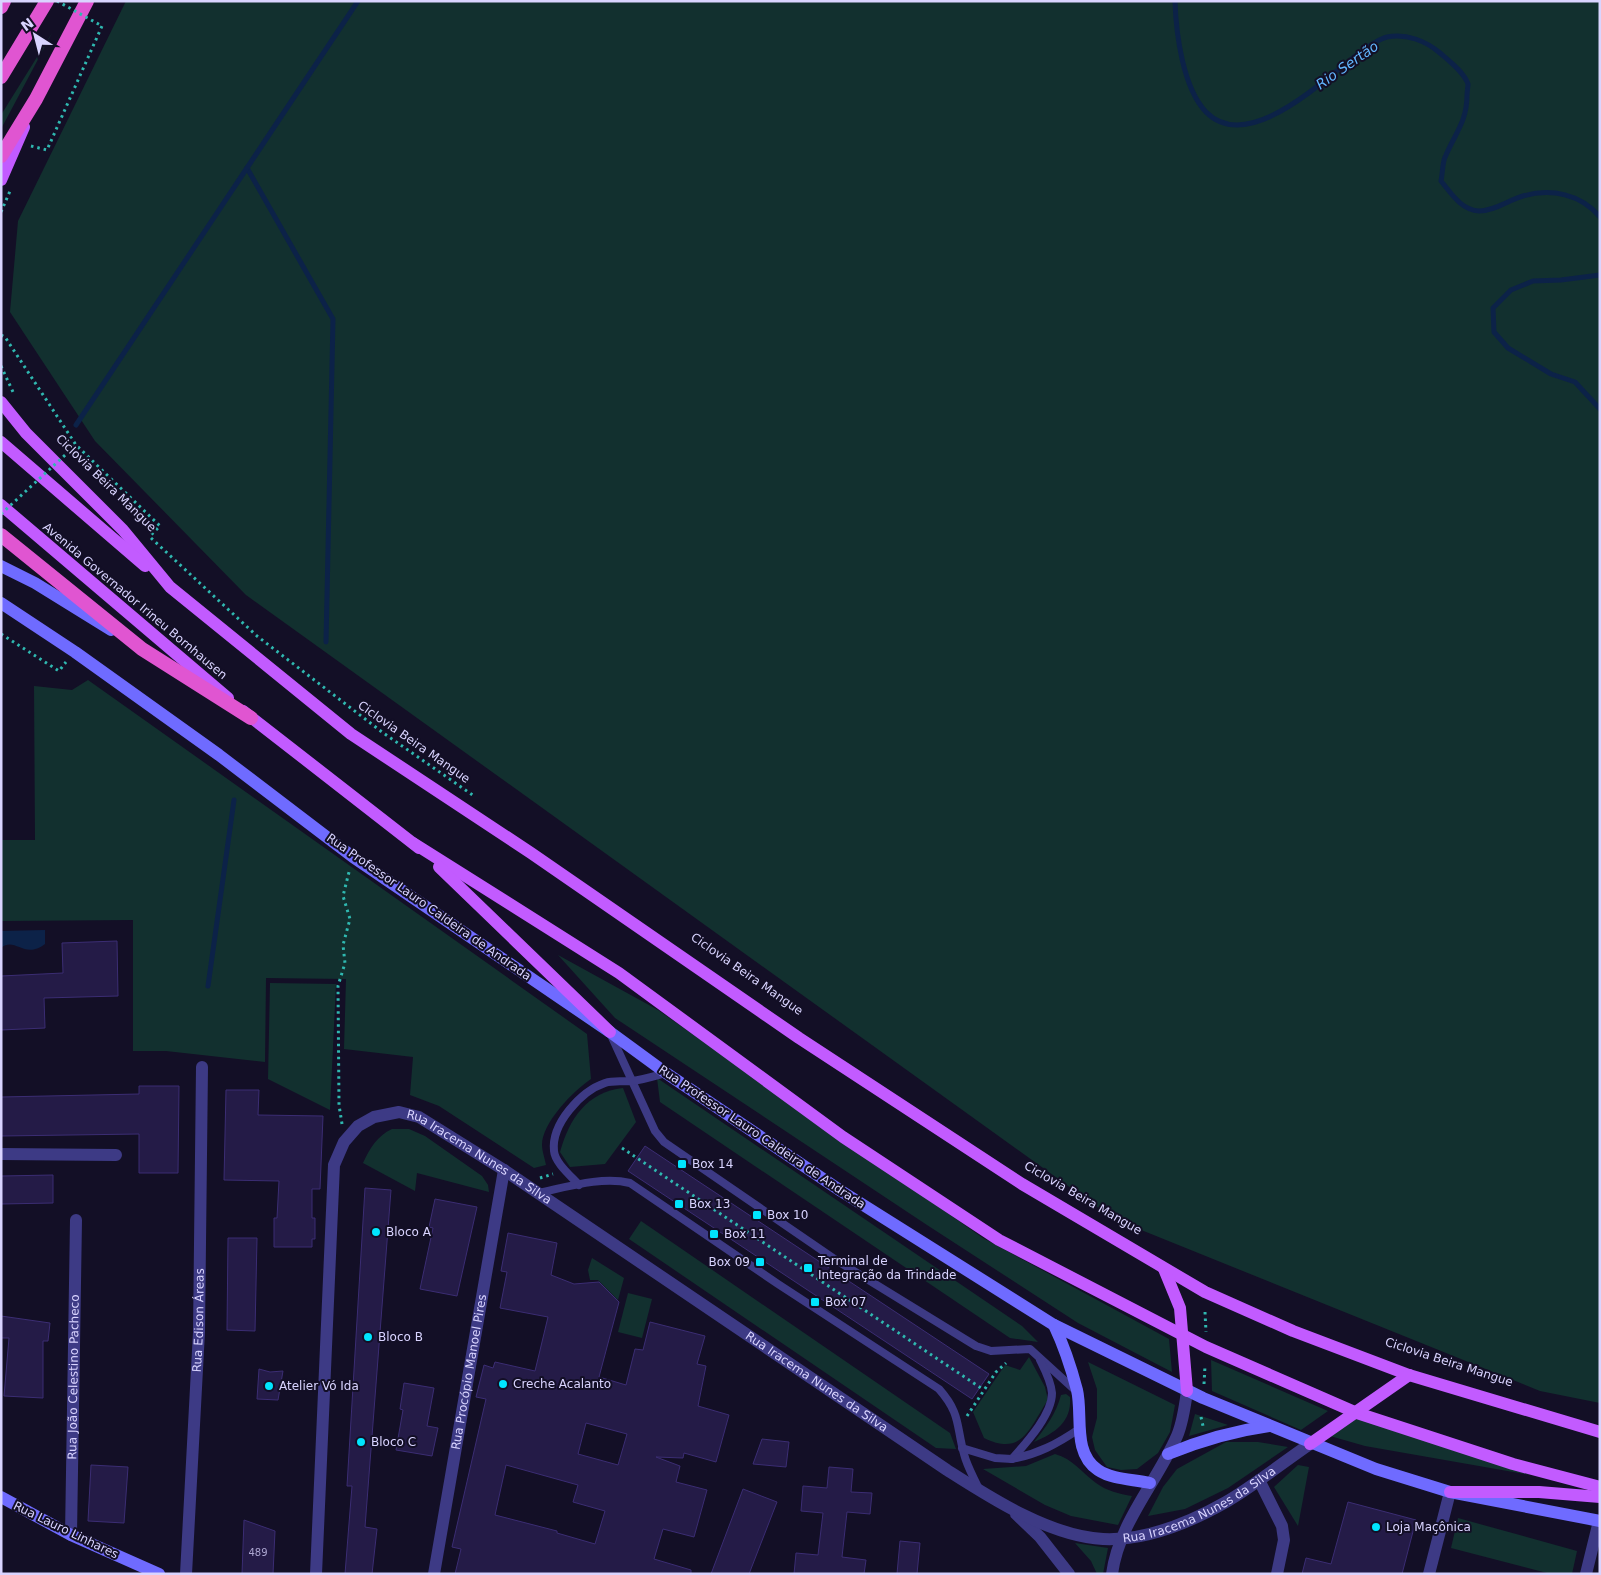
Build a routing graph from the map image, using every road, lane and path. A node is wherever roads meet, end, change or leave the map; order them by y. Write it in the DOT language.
graph roads {
  1 [pos="4,1"];
  2 [pos="47,1"];
  3 [pos="57,1"];
  4 [pos="87,1"];
  5 [pos="1,7"];
  6 [pos="1,77"];
  7 [pos="36,99"];
  8 [pos="31,146"];
  9 [pos="1,156"];
  10 [pos="1,180"];
  11 [pos="1,335"];
  12 [pos="1,366"];
  13 [pos="16,398"];
  14 [pos="1,402"];
  15 [pos="1,442"];
  16 [pos="76,445"];
  17 [pos="61,453"];
  18 [pos="68,459"];
  19 [pos="1,505"];
  20 [pos="1,514"];
  21 [pos="142,530"];
  22 [pos="1,535"];
  23 [pos="149,537"];
  24 [pos="1,566"];
  25 [pos="170,587"];
  26 [pos="1,603"];
  27 [pos="1,634"];
  28 [pos="142,649"];
  29 [pos="59,671"];
  30 [pos="251,718"];
  31 [pos="480,800"];
  32 [pos="413,843"];
  33 [pos="353,857"];
  34 [pos="610,1032"];
  35 [pos="202,1067"];
  36 [pos="666,1073"];
  37 [pos="632,1081"];
  38 [pos="344,1142"];
  39 [pos="622,1148"];
  40 [pos="1,1154"];
  41 [pos="116,1155"];
  42 [pos="504,1170"];
  43 [pos="567,1172"];
  44 [pos="526,1184"];
  45 [pos="578,1185"];
  46 [pos="538,1193"];
  47 [pos="76,1220"];
  48 [pos="1164,1269"];
  49 [pos="1205,1312"];
  50 [pos="1054,1325"];
  51 [pos="1206,1333"];
  52 [pos="1184,1336"];
  53 [pos="1038,1357"];
  54 [pos="1009,1362"];
  55 [pos="1205,1366"];
  56 [pos="1409,1375"];
  57 [pos="984,1390"];
  58 [pos="1187,1391"];
  59 [pos="1204,1392"];
  60 [pos="1078,1394"];
  61 [pos="1357,1413"];
  62 [pos="964,1422"];
  63 [pos="1269,1426"];
  64 [pos="1079,1428"];
  65 [pos="1600,1432"];
  66 [pos="1310,1444"];
  67 [pos="962,1448"];
  68 [pos="1168,1454"];
  69 [pos="1012,1459"];
  70 [pos="1259,1480"];
  71 [pos="1150,1483"];
  72 [pos="1600,1487"];
  73 [pos="980,1491"];
  74 [pos="1450,1492"];
  75 [pos="1,1497"];
  76 [pos="1600,1497"];
  77 [pos="1009,1508"];
  78 [pos="1600,1521"];
  79 [pos="71,1535"];
  80 [pos="1122,1538"];
  81 [pos="159,1574"];
  82 [pos="186,1574"];
  83 [pos="316,1574"];
  84 [pos="434,1574"];
  85 [pos="1069,1574"];
  86 [pos="1112,1574"];
  87 [pos="1277,1574"];
  88 [pos="1429,1574"];
  89 [pos="1586,1574"];
  1 -- 5 [label="highway"];
  2 -- 6 [label="highway"];
  3 -- 8 [label="path, bridge"];
  4 -- 7 [label="highway"];
  7 -- 9 [label="highway"];
  7 -- 10 [label="main road"];
  11 -- 16 [label="path"];
  12 -- 13 [label="path"];
  14 -- 25 [label="main road"];
  15 -- 25 [label="main road"];
  16 -- 20 [label="path, bridge"];
  16 -- 23 [label="path"];
  17 -- 18 [label="path, Ciclovia Beira Mangue"];
  19 -- 30 [label="main road, Avenida Governador Irineu Bornhausen"];
  21 -- 23 [label="path, Ciclovia Beira Mangue"];
  22 -- 28 [label="highway"];
  23 -- 31 [label="path, Ciclovia Beira Mangue"];
  24 -- 28 [label="main road"];
  25 -- 48 [label="main road"];
  26 -- 33 [label="main road, Rua Professor Lauro Caldeira de Andrada"];
  27 -- 29 [label="path"];
  28 -- 30 [label="highway"];
  30 -- 32 [label="main road, Avenida Governador Irineu Bornhausen"];
  32 -- 34 [label="main road"];
  32 -- 52 [label="main road"];
  33 -- 34 [label="main road, Rua Professor Lauro Caldeira de Andrada"];
  33 -- 38 [label="path"];
  34 -- 36 [label="main road, Rua Professor Lauro Caldeira de Andrada"];
  34 -- 37 [label="lane"];
  35 -- 82 [label="street, Rua Edison Áreas"];
  36 -- 37 [label="lane"];
  36 -- 50 [label="main road, Rua Professor Lauro Caldeira de Andrada"];
  37 -- 43 [label="lane"];
  37 -- 53 [label="lane"];
  38 -- 42 [label="street, Rua Iracema Nunes da Silva"];
  38 -- 83 [label="street"];
  39 -- 57 [label="path"];
  40 -- 41 [label="street"];
  42 -- 44 [label="street, Rua Iracema Nunes da Silva"];
  42 -- 84 [label="street, Rua Procópio Manoel Pires"];
  43 -- 44 [label="path"];
  43 -- 45 [label="lane"];
  44 -- 46 [label="street, Rua Iracema Nunes da Silva"];
  45 -- 46 [label="lane"];
  45 -- 67 [label="lane"];
  46 -- 73 [label="street, Rua Iracema Nunes da Silva"];
  47 -- 79 [label="street, Rua João Celestino Pacheco"];
  48 -- 52 [label="main road"];
  48 -- 56 [label="main road"];
  49 -- 51 [label="path"];
  50 -- 58 [label="main road, Rua Professor Lauro Caldeira de Andrada"];
  50 -- 60 [label="main road"];
  52 -- 58 [label="main road"];
  52 -- 61 [label="main road"];
  53 -- 60 [label="lane"];
  53 -- 69 [label="lane"];
  54 -- 57 [label="path"];
  55 -- 59 [label="path"];
  56 -- 61 [label="main road"];
  56 -- 65 [label="main road"];
  57 -- 62 [label="path"];
  58 -- 63 [label="main road, Rua Professor Lauro Caldeira de Andrada"];
  58 -- 68 [label="street"];
  60 -- 64 [label="main road"];
  61 -- 66 [label="main road"];
  61 -- 72 [label="main road"];
  63 -- 66 [label="main road, Rua Professor Lauro Caldeira de Andrada"];
  63 -- 68 [label="main road"];
  64 -- 69 [label="lane"];
  64 -- 71 [label="main road"];
  66 -- 70 [label="street, Rua Iracema Nunes da Silva"];
  66 -- 74 [label="main road, Rua Professor Lauro Caldeira de Andrada"];
  67 -- 69 [label="lane"];
  67 -- 73 [label="lane"];
  68 -- 71 [label="street"];
  70 -- 80 [label="street, Rua Iracema Nunes da Silva"];
  70 -- 87 [label="street"];
  71 -- 80 [label="street"];
  73 -- 77 [label="street, Rua Iracema Nunes da Silva"];
  74 -- 76 [label="main road"];
  74 -- 78 [label="main road, Rua Professor Lauro Caldeira de Andrada"];
  74 -- 88 [label="street"];
  75 -- 79 [label="main road, Rua Lauro Linhares"];
  77 -- 80 [label="street, Rua Iracema Nunes da Silva"];
  77 -- 85 [label="street"];
  78 -- 89 [label="street"];
  79 -- 81 [label="main road, Rua Lauro Linhares"];
  80 -- 86 [label="street"];
}
